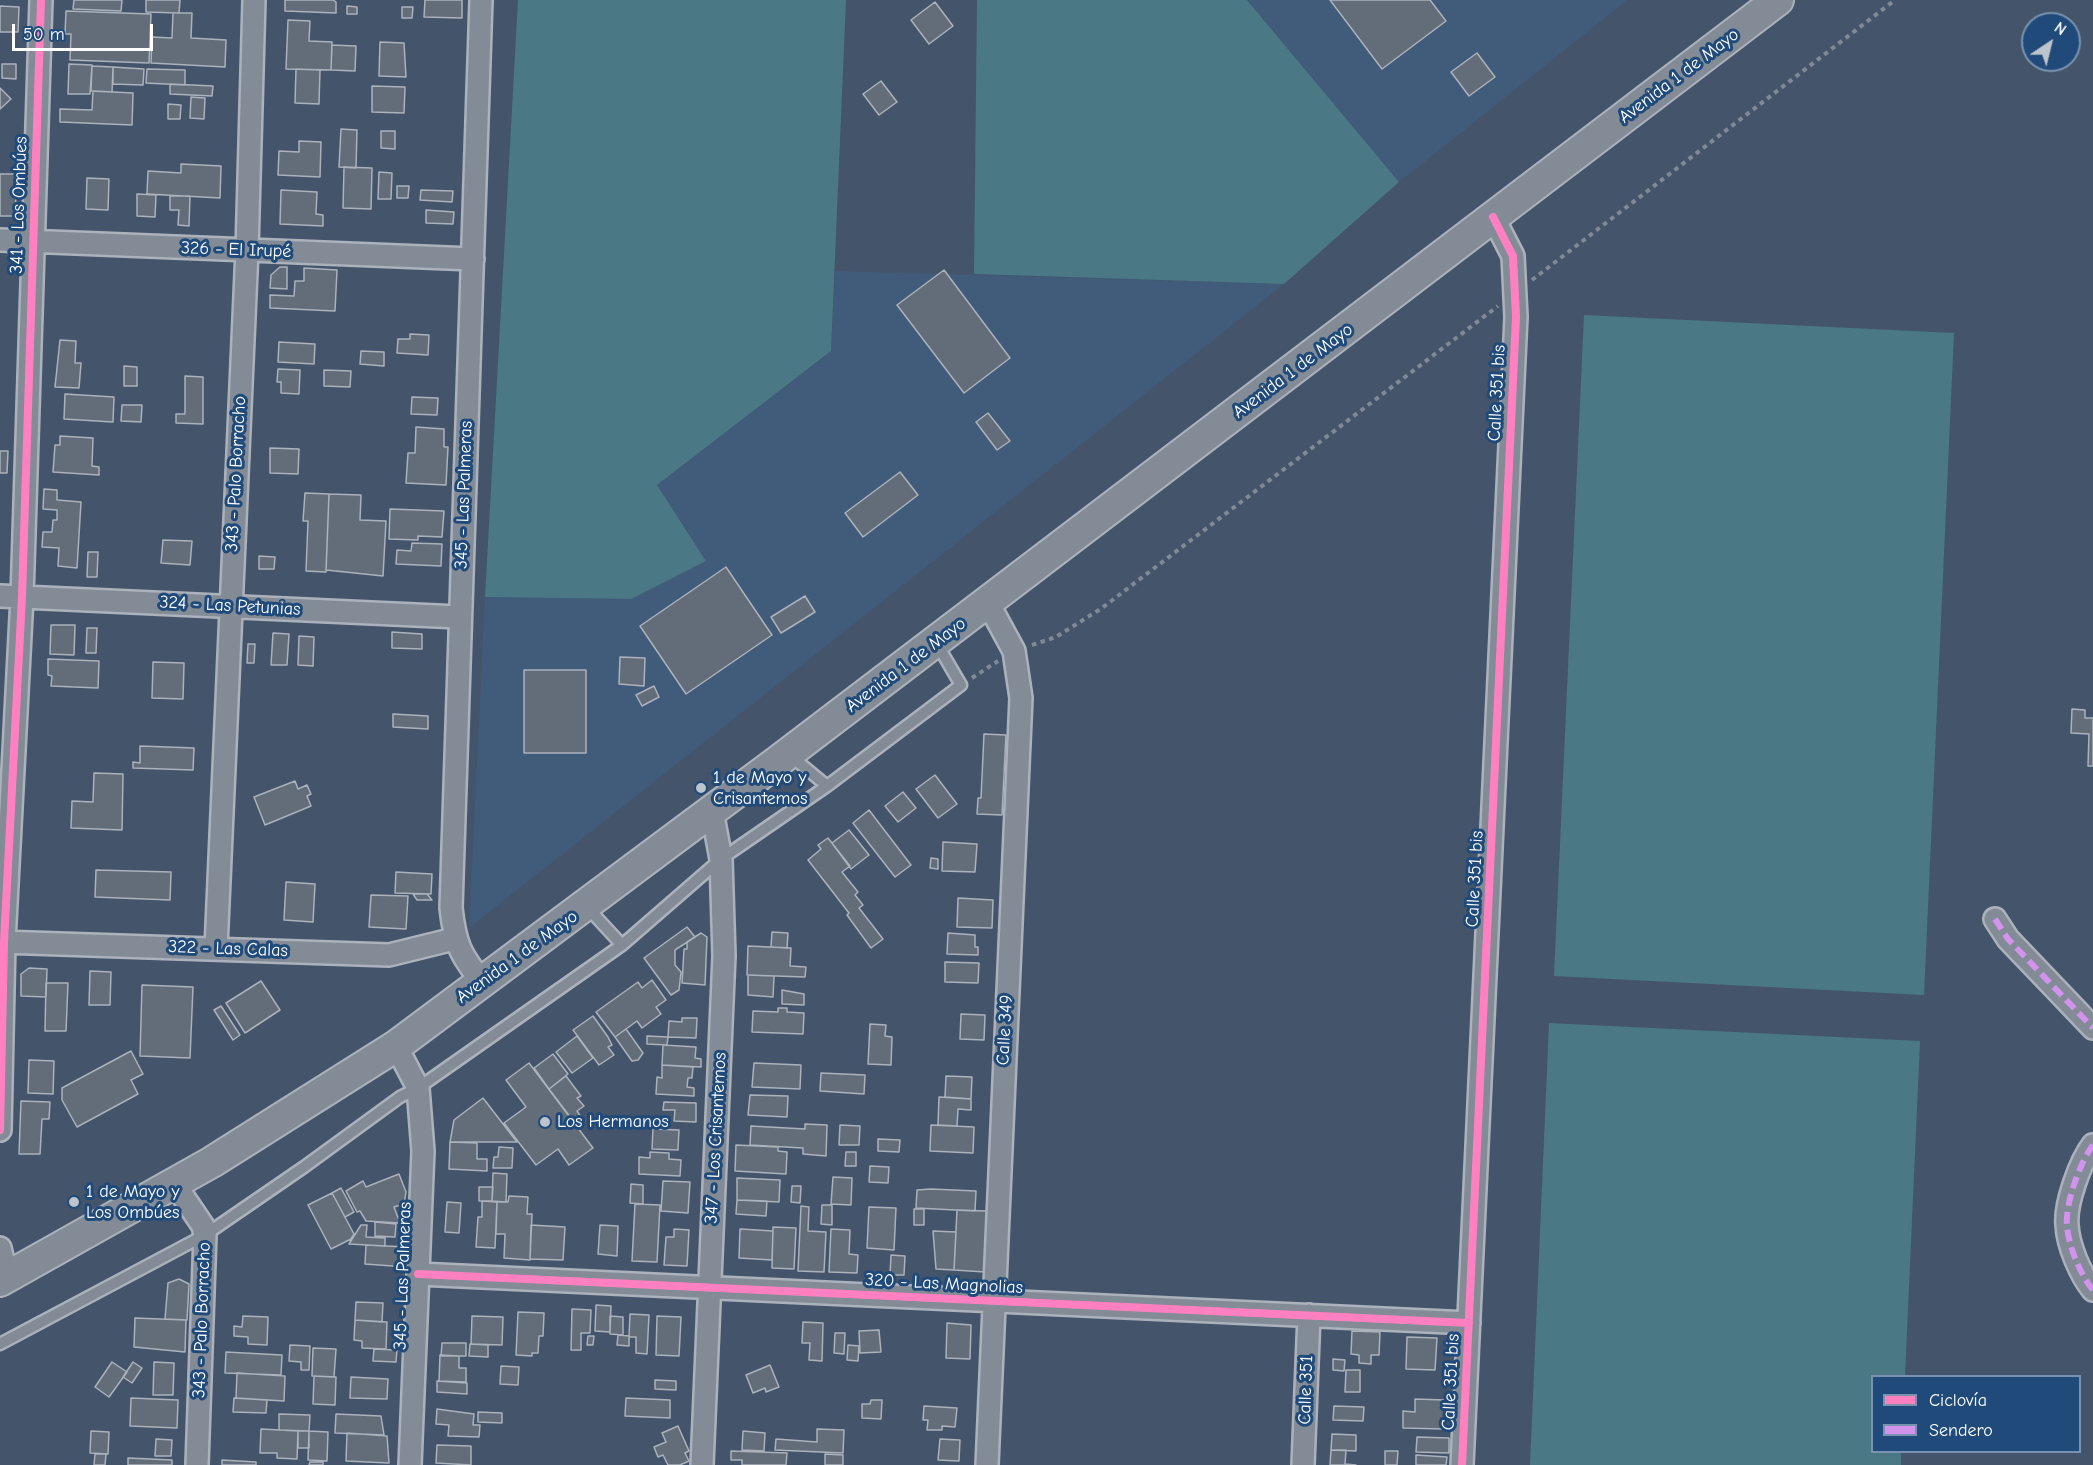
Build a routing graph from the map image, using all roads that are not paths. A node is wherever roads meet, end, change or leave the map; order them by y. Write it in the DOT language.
graph roads {
  1 [pos="41,0"];
  2 [pos="254,0"];
  3 [pos="482,0"];
  4 [pos="1778,0"];
  5 [pos="1493,218"];
  6 [pos="0,240"];
  7 [pos="32,241"];
  8 [pos="247,250"];
  9 [pos="472,259"];
  10 [pos="0,596"];
  11 [pos="22,597"];
  12 [pos="988,603"];
  13 [pos="229,606"];
  14 [pos="459,617"];
  15 [pos="936,641"];
  16 [pos="788,754"];
  17 [pos="828,786"];
  18 [pos="712,811"];
  19 [pos="722,859"];
  20 [pos="586,906"];
  21 [pos="1995,919"];
  22 [pos="454,939"];
  23 [pos="2,942"];
  24 [pos="622,945"];
  25 [pos="216,948"];
  26 [pos="482,982"];
  27 [pos="2093,1028"];
  28 [pos="396,1046"];
  29 [pos="418,1088"];
  30 [pos="0,1130"];
  31 [pos="2093,1145"];
  32 [pos="174,1183"];
  33 [pos="205,1235"];
  34 [pos="0,1248"];
  35 [pos="418,1274"];
  36 [pos="3,1279"];
  37 [pos="709,1287"];
  38 [pos="2093,1290"];
  39 [pos="993,1301"];
  40 [pos="1310,1315"];
  41 [pos="1469,1323"];
  42 [pos="0,1344"];
  43 [pos="197,1465"];
  44 [pos="410,1465"];
  45 [pos="702,1465"];
  46 [pos="987,1465"];
  47 [pos="1303,1465"];
  48 [pos="1462,1465"];
  1 -- 7 [label="street, 341 - Los Ombúes"];
  2 -- 8 [label="street, 343 - Palo Borracho"];
  3 -- 9 [label="street, 345 - Las Palmeras"];
  4 -- 5 [label="main road, Avenida 1 de Mayo"];
  5 -- 12 [label="main road, Avenida 1 de Mayo"];
  5 -- 41 [label="street, Calle 351 bis"];
  6 -- 7 [label="street, 326 - El Irupé"];
  7 -- 8 [label="street, 326 - El Irupé"];
  7 -- 11 [label="street, 341 - Los Ombúes"];
  8 -- 9 [label="street, 326 - El Irupé"];
  8 -- 13 [label="street, 343 - Palo Borracho"];
  9 -- 14 [label="street, 345 - Las Palmeras"];
  10 -- 11 [label="street, 324 - Las Petunias"];
  11 -- 13 [label="street, 324 - Las Petunias"];
  11 -- 23 [label="street, 341 - Los Ombúes"];
  12 -- 15 [label="main road, Avenida 1 de Mayo"];
  12 -- 39 [label="street, Calle 349"];
  13 -- 14 [label="street, 324 - Las Petunias"];
  13 -- 25 [label="street, 343 - Palo Borracho"];
  14 -- 22 [label="street, 345 - Las Palmeras"];
  15 -- 16 [label="main road, Avenida 1 de Mayo"];
  15 -- 17 [label="lane"];
  16 -- 17 [label="lane"];
  16 -- 18 [label="main road, Avenida 1 de Mayo"];
  17 -- 19 [label="lane"];
  18 -- 19 [label="street, 347 - Los Crisantemos"];
  18 -- 20 [label="main road, Avenida 1 de Mayo"];
  19 -- 24 [label="lane"];
  19 -- 37 [label="street, 347 - Los Crisantemos"];
  20 -- 24 [label="lane"];
  20 -- 26 [label="main road, Avenida 1 de Mayo"];
  21 -- 27 [label="street"];
  22 -- 25 [label="street, 322 - Las Calas"];
  22 -- 26 [label="street, 345 - Las Palmeras"];
  23 -- 25 [label="street, 322 - Las Calas"];
  23 -- 30 [label="street, 341 - Los Ombúes"];
  24 -- 29 [label="lane"];
  26 -- 28 [label="main road, Avenida 1 de Mayo"];
  28 -- 29 [label="street, 345 - Las Palmeras"];
  28 -- 32 [label="main road, Avenida 1 de Mayo"];
  29 -- 33 [label="lane"];
  29 -- 35 [label="street, 345 - Las Palmeras"];
  31 -- 38 [label="street"];
  32 -- 33 [label="street, 343 - Palo Borracho"];
  32 -- 36 [label="main road, Avenida 1 de Mayo"];
  33 -- 42 [label="lane"];
  33 -- 43 [label="street, 343 - Palo Borracho"];
  34 -- 36 [label="street"];
  35 -- 37 [label="street, 320 - Las Magnolias"];
  35 -- 44 [label="street, 345 - Las Palmeras"];
  37 -- 39 [label="street, 320 - Las Magnolias"];
  37 -- 45 [label="street, 347 - Los Crisantemos"];
  39 -- 40 [label="street, 320 - Las Magnolias"];
  39 -- 46 [label="street, Calle 349"];
  40 -- 41 [label="street, 320 - Las Magnolias"];
  40 -- 47 [label="street, Calle 351"];
  41 -- 48 [label="street, Calle 351 bis"];
}
